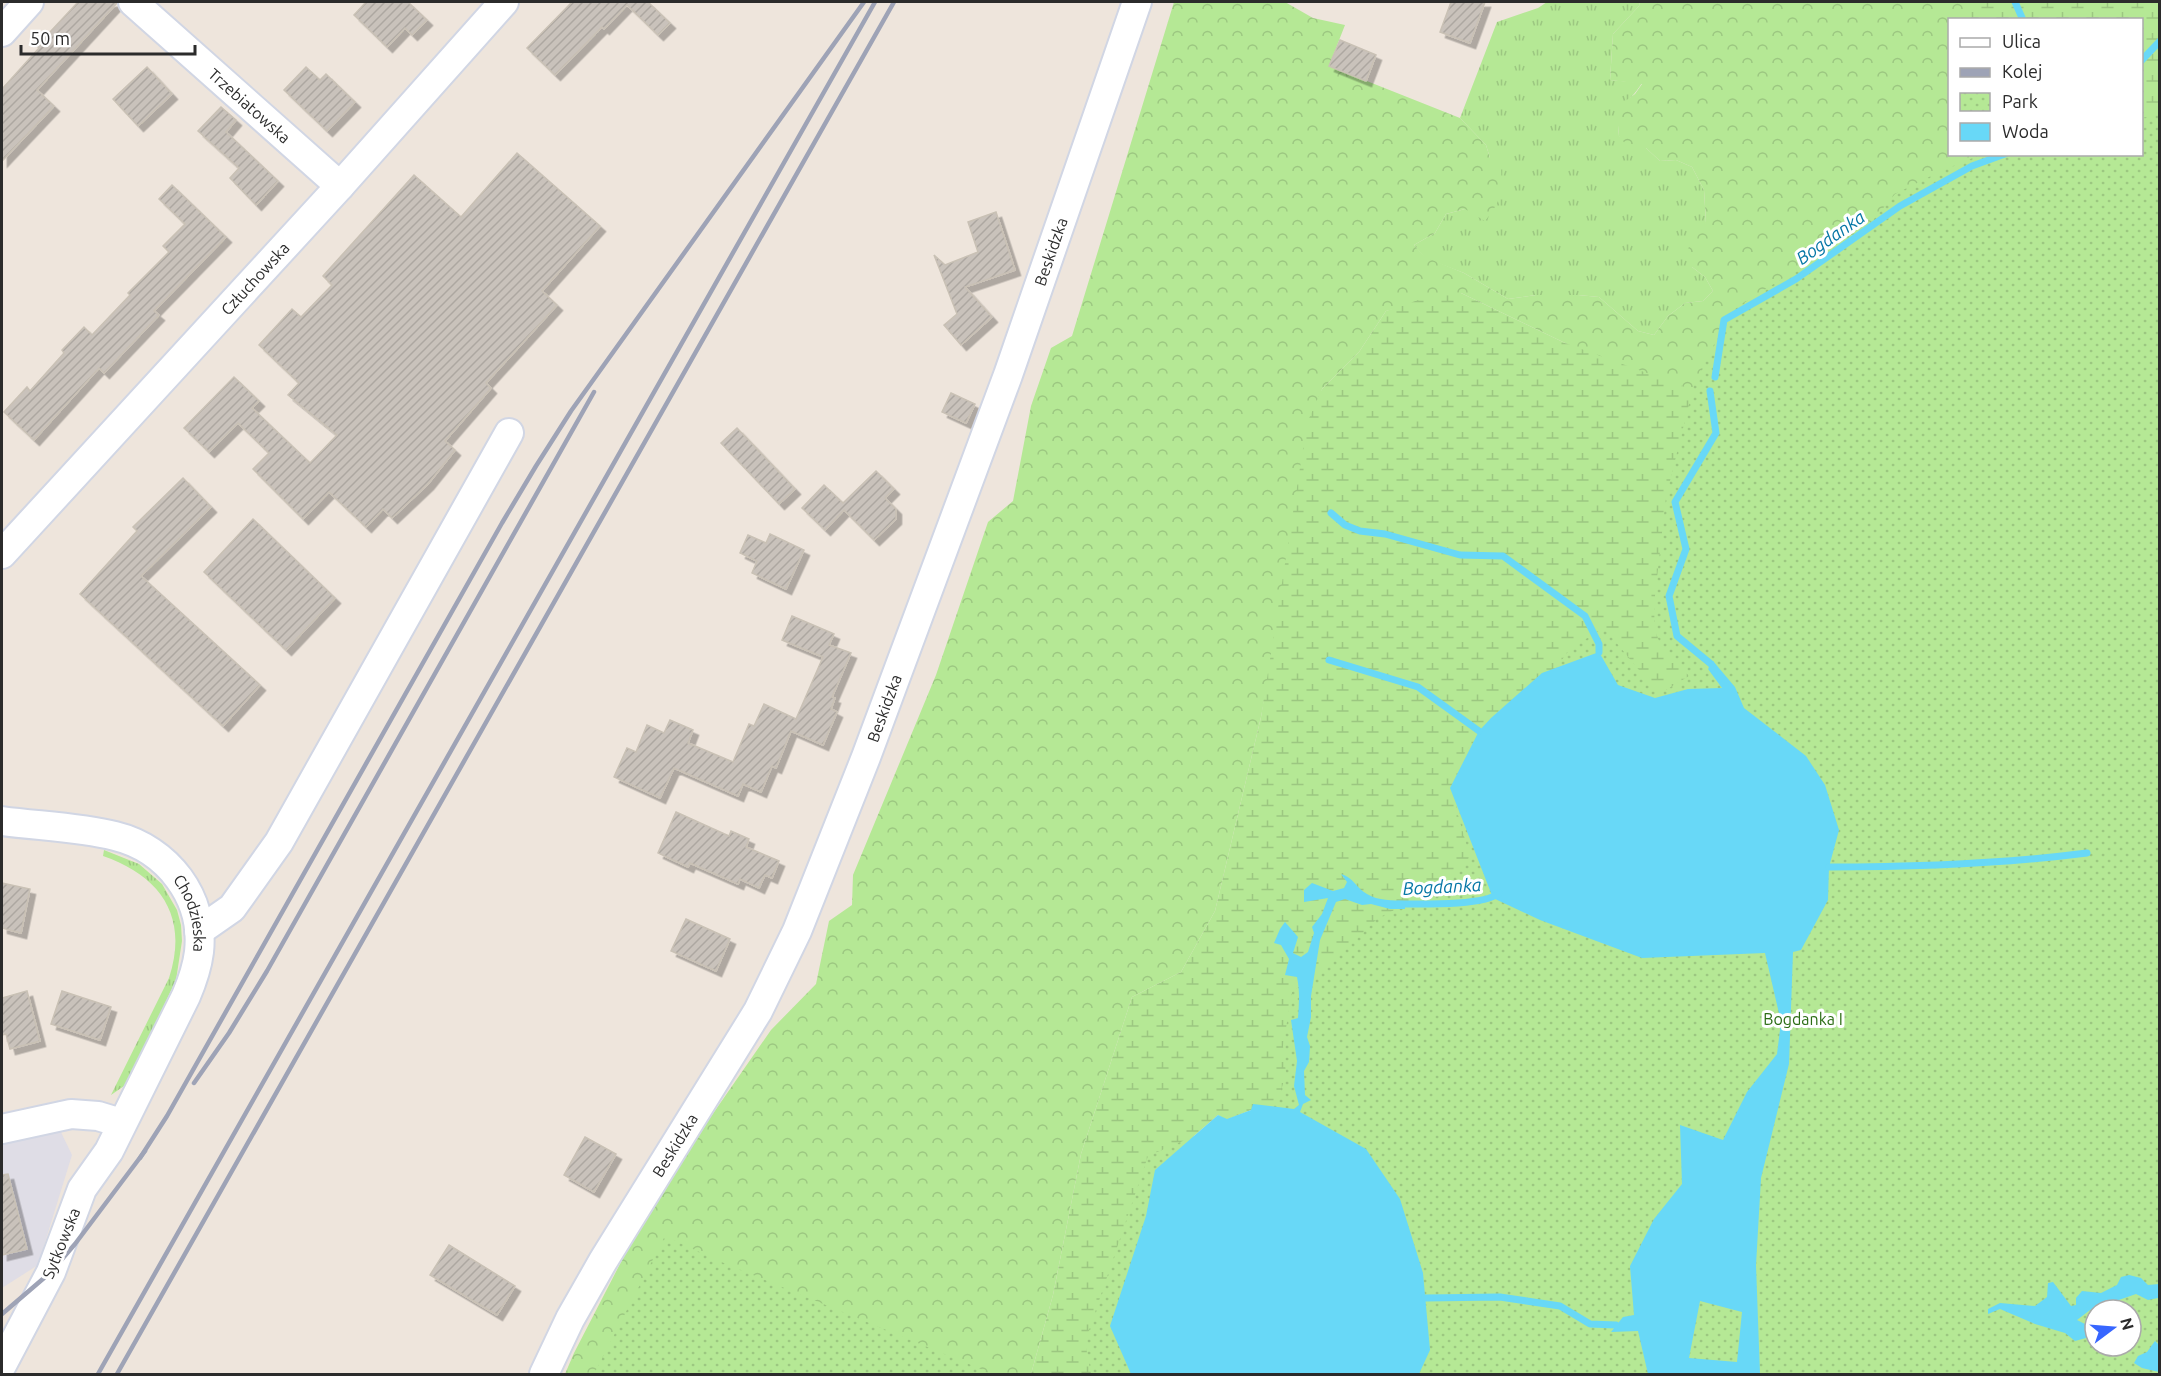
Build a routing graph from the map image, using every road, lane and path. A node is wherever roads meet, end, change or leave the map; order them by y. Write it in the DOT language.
graph roads {
  1 [pos="29,2"];
  2 [pos="133,2"];
  3 [pos="504,2"];
  4 [pos="1137,2"];
  5 [pos="2,32"];
  6 [pos="340,186"];
  7 [pos="509,433"];
  8 [pos="2,554"];
  9 [pos="2,821"];
  10 [pos="199,931"];
  11 [pos="121,1123"];
  12 [pos="2,1129"];
  13 [pos="2,1365"];
  14 [pos="544,1374"];
  1 -- 5 [label="street"];
  2 -- 6 [label="street, Trzebiatowska"];
  3 -- 6 [label="street, Człuchowska"];
  4 -- 14 [label="street, Beskidzka"];
  6 -- 8 [label="street, Człuchowska"];
  7 -- 10 [label="street"];
  9 -- 10 [label="street, Chodzieska"];
  10 -- 11 [label="street, Chodzieska"];
  11 -- 12 [label="street"];
  11 -- 13 [label="street, Sytkowska"];
}
